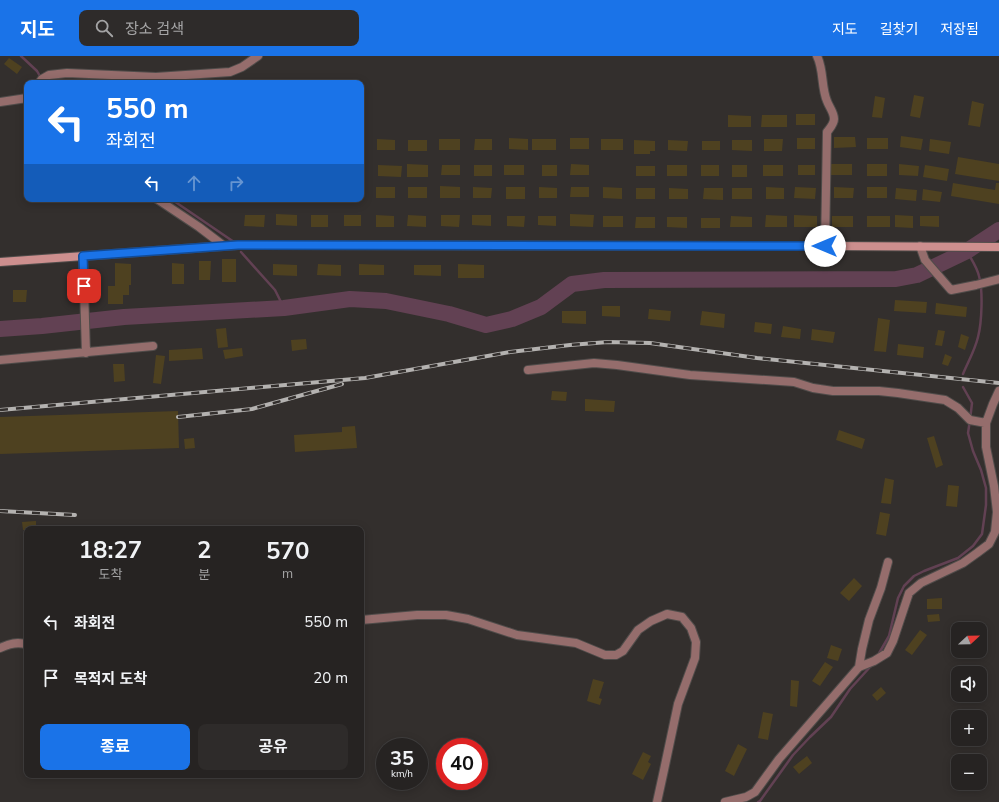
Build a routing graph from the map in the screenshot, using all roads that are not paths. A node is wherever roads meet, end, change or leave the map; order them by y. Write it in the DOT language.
graph roads {
  1 [pos="258,56"];
  2 [pos="817,56"];
  3 [pos="41,80"];
  4 [pos="24,98"];
  5 [pos="0,102"];
  6 [pos="162,202"];
  7 [pos="224,246"];
  8 [pos="825,246"];
  9 [pos="920,246"];
  10 [pos="996,247"];
  11 [pos="83,256"];
  12 [pos="0,262"];
  13 [pos="999,279"];
  14 [pos="152,346"];
  15 [pos="86,353"];
  16 [pos="0,360"];
  17 [pos="528,370"];
  18 [pos="999,391"];
  19 [pos="986,423"];
  20 [pos="888,562"];
  21 [pos="364,620"];
  22 [pos="24,644"];
  23 [pos="0,648"];
  24 [pos="860,667"];
  25 [pos="657,802"];
  26 [pos="725,802"];
  1 -- 3 [label="street"];
  2 -- 8 [label="street"];
  4 -- 5 [label="street"];
  6 -- 7 [label="street"];
  7 -- 8 [label="street"];
  7 -- 11 [label="street"];
  8 -- 9 [label="street"];
  9 -- 10 [label="street"];
  9 -- 13 [label="street"];
  11 -- 12 [label="street"];
  11 -- 15 [label="street"];
  14 -- 15 [label="street"];
  15 -- 16 [label="street"];
  17 -- 19 [label="street"];
  18 -- 19 [label="street"];
  19 -- 24 [label="street"];
  20 -- 24 [label="street"];
  21 -- 25 [label="street"];
  22 -- 23 [label="street"];
  24 -- 26 [label="street"];
}
